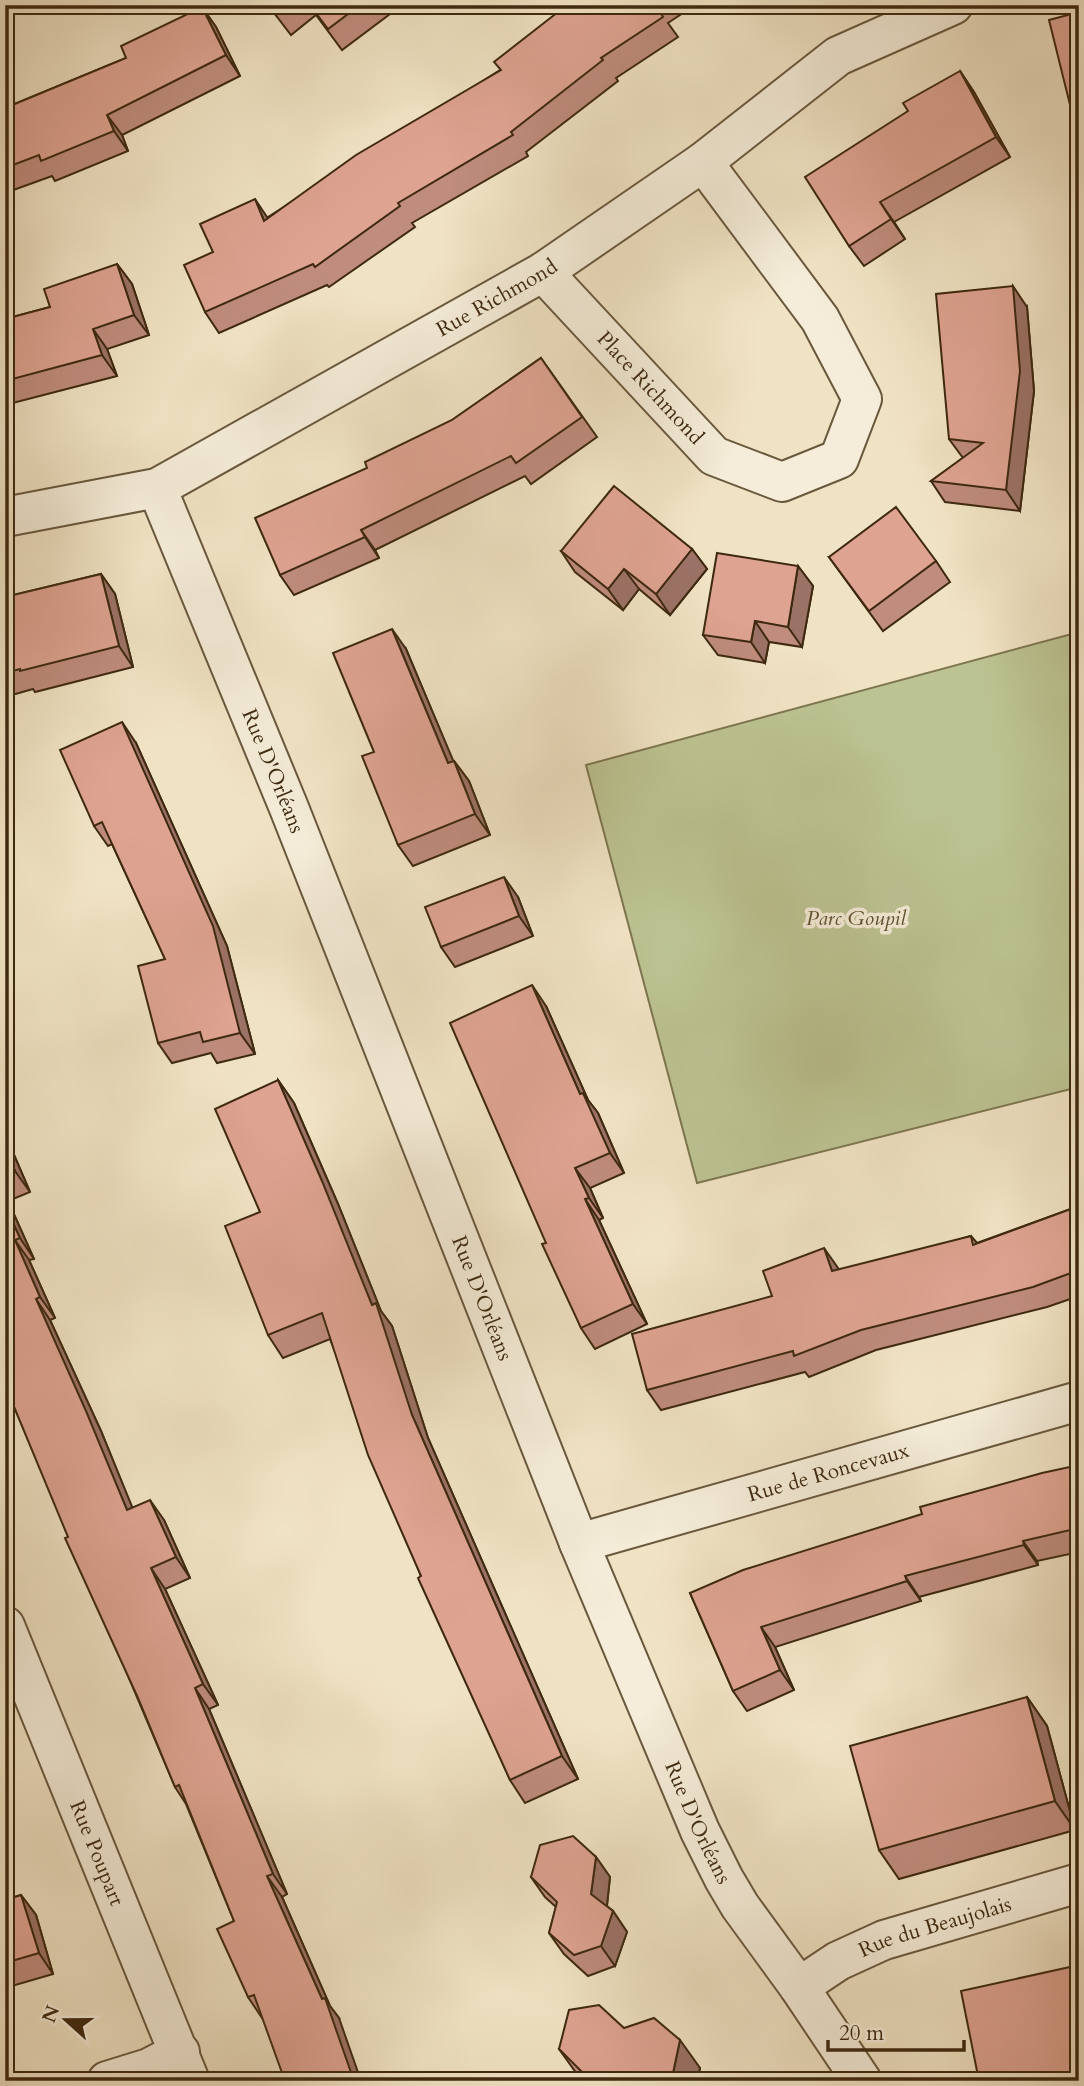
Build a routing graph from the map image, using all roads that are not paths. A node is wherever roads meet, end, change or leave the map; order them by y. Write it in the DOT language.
graph roads {
  1 [pos="953,5"];
  2 [pos="703,162"];
  3 [pos="544,272"];
  4 [pos="157,488"];
  5 [pos="5,517"];
  6 [pos="1079,1401"];
  7 [pos="579,1543"];
  8 [pos="5,1626"];
  9 [pos="1079,1883"];
  10 [pos="799,1987"];
  11 [pos="185,2067"];
  12 [pos="107,2081"];
  13 [pos="862,2081"];
  1 -- 2 [label="street, Rue Richmond"];
  2 -- 3 [label="street, Rue Richmond"];
  2 -- 3 [label="street, Place Richmond"];
  3 -- 4 [label="street, Rue Richmond"];
  4 -- 5 [label="street, Rue Richmond"];
  4 -- 7 [label="street, Rue D'Orléans"];
  6 -- 7 [label="street, Rue de Roncevaux"];
  7 -- 10 [label="street, Rue D'Orléans"];
  8 -- 11 [label="street, Rue Poupart"];
  9 -- 10 [label="street, Rue du Beaujolais"];
  10 -- 13 [label="street, Rue D'Orléans"];
  11 -- 12 [label="street"];
}
